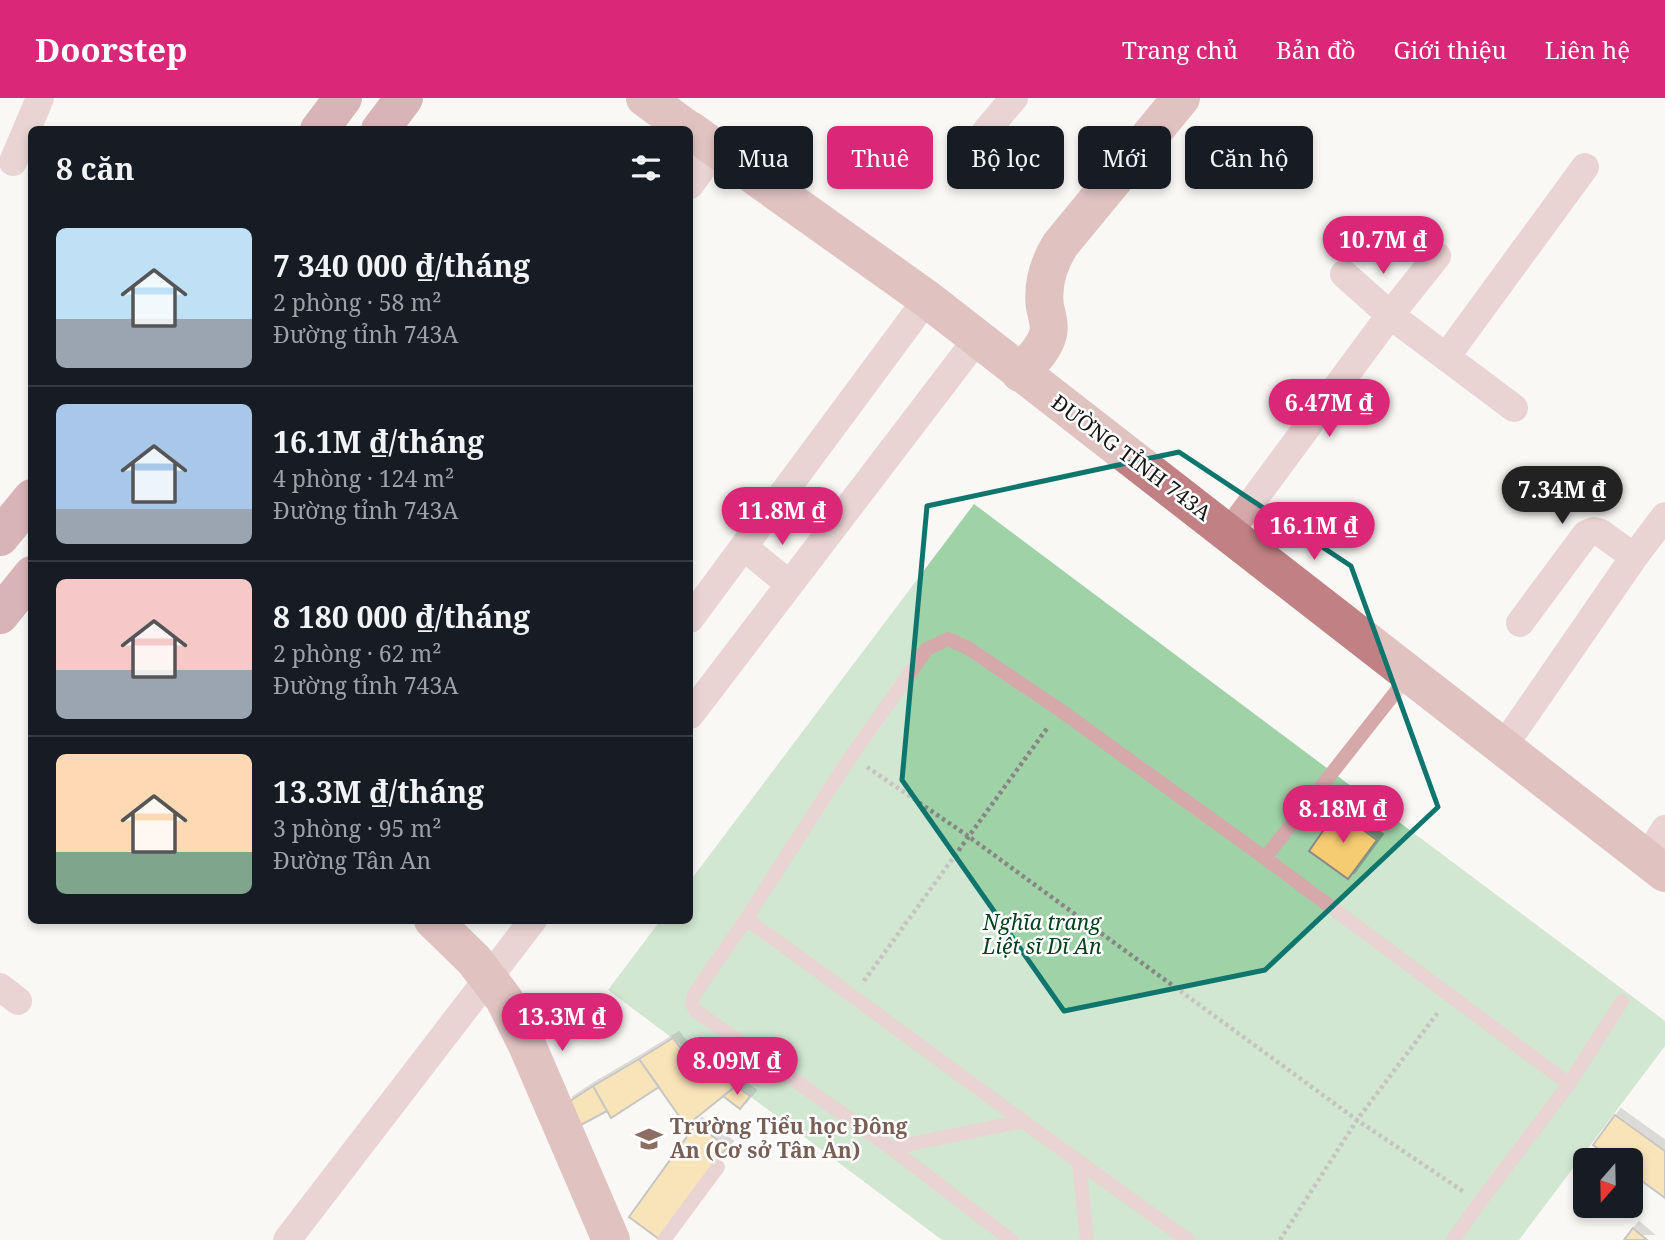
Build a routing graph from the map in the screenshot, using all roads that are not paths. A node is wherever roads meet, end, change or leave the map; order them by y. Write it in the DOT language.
graph roads {
  1 [pos="40,98"];
  2 [pos="343,98"];
  3 [pos="404,98"];
  4 [pos="645,98"];
  5 [pos="1014,98"];
  6 [pos="1181,98"];
  7 [pos="28,126"];
  8 [pos="28,126"];
  9 [pos="322,126"];
  10 [pos="383,126"];
  11 [pos="684,126"];
  12 [pos="990,126"];
  13 [pos="698,136"];
  14 [pos="13,162"];
  15 [pos="693,167"];
  16 [pos="1585,167"];
  17 [pos="1437,256"];
  18 [pos="1344,274"];
  19 [pos="927,299"];
  20 [pos="1390,315"];
  21 [pos="977,339"];
  22 [pos="1446,357"];
  23 [pos="1020,373"];
  24 [pos="1514,408"];
  25 [pos="783,492"];
  26 [pos="28,503"];
  27 [pos="1665,516"];
  28 [pos="834,526"];
  29 [pos="1229,533"];
  30 [pos="0,537"];
  31 [pos="744,547"];
  32 [pos="0,551"];
  33 [pos="1634,557"];
  34 [pos="28,574"];
  35 [pos="28,581"];
  36 [pos="789,584"];
  37 [pos="0,615"];
  38 [pos="693,615"];
  39 [pos="1520,623"];
  40 [pos="1410,675"];
  41 [pos="693,711"];
  42 [pos="1503,747"];
  43 [pos="1659,854"];
  44 [pos="1265,859"];
  45 [pos="746,919"];
  46 [pos="530,924"];
  47 [pos="451,927"];
  48 [pos="489,978"];
  49 [pos="1622,1001"];
  50 [pos="1569,1084"];
  51 [pos="1024,1121"];
  52 [pos="891,1148"];
  53 [pos="1079,1163"];
  54 [pos="718,1167"];
  55 [pos="287,1240"];
  56 [pos="611,1240"];
  57 [pos="664,1240"];
  58 [pos="1011,1240"];
  59 [pos="1087,1240"];
  60 [pos="1188,1240"];
  61 [pos="1453,1240"];
  1 -- 7 [label="street"];
  2 -- 9 [label="main road"];
  3 -- 10 [label="main road"];
  4 -- 11 [label="main road, ĐƯỜNG TỈNH 743A"];
  5 -- 12 [label="street"];
  6 -- 23 [label="main road"];
  8 -- 14 [label="street"];
  13 -- 15 [label="street"];
  13 -- 19 [label="main road, ĐƯỜNG TỈNH 743A"];
  16 -- 22 [label="street"];
  17 -- 20 [label="street"];
  18 -- 20 [label="street"];
  19 -- 21 [label="main road, ĐƯỜNG TỈNH 743A"];
  19 -- 25 [label="street"];
  20 -- 22 [label="street"];
  20 -- 29 [label="street"];
  21 -- 23 [label="main road, ĐƯỜNG TỈNH 743A"];
  21 -- 28 [label="street"];
  22 -- 24 [label="street"];
  23 -- 29 [label="main road, ĐƯỜNG TỈNH 743A"];
  25 -- 28 [label="street"];
  25 -- 31 [label="street"];
  26 -- 30 [label="main road"];
  27 -- 33 [label="street"];
  28 -- 36 [label="street"];
  29 -- 40 [label="main road, ĐƯỜNG TỈNH 743A"];
  31 -- 36 [label="street"];
  31 -- 38 [label="street"];
  32 -- 34 [label="main road"];
  33 -- 39 [label="street"];
  33 -- 42 [label="street"];
  35 -- 37 [label="main road"];
  36 -- 41 [label="street"];
  40 -- 42 [label="main road, ĐƯỜNG TỈNH 743A"];
  40 -- 44 [label="lane"];
  42 -- 43 [label="main road, ĐƯỜNG TỈNH 743A"];
  44 -- 45 [label="lane"];
  44 -- 50 [label="lane"];
  45 -- 51 [label="lane"];
  45 -- 52 [label="lane"];
  46 -- 48 [label="street"];
  47 -- 48 [label="main road"];
  48 -- 55 [label="street"];
  48 -- 56 [label="main road"];
  49 -- 50 [label="lane"];
  50 -- 61 [label="lane"];
  51 -- 52 [label="lane"];
  51 -- 53 [label="lane"];
  52 -- 58 [label="lane"];
  53 -- 59 [label="lane"];
  53 -- 60 [label="lane"];
  54 -- 57 [label="lane"];
}
